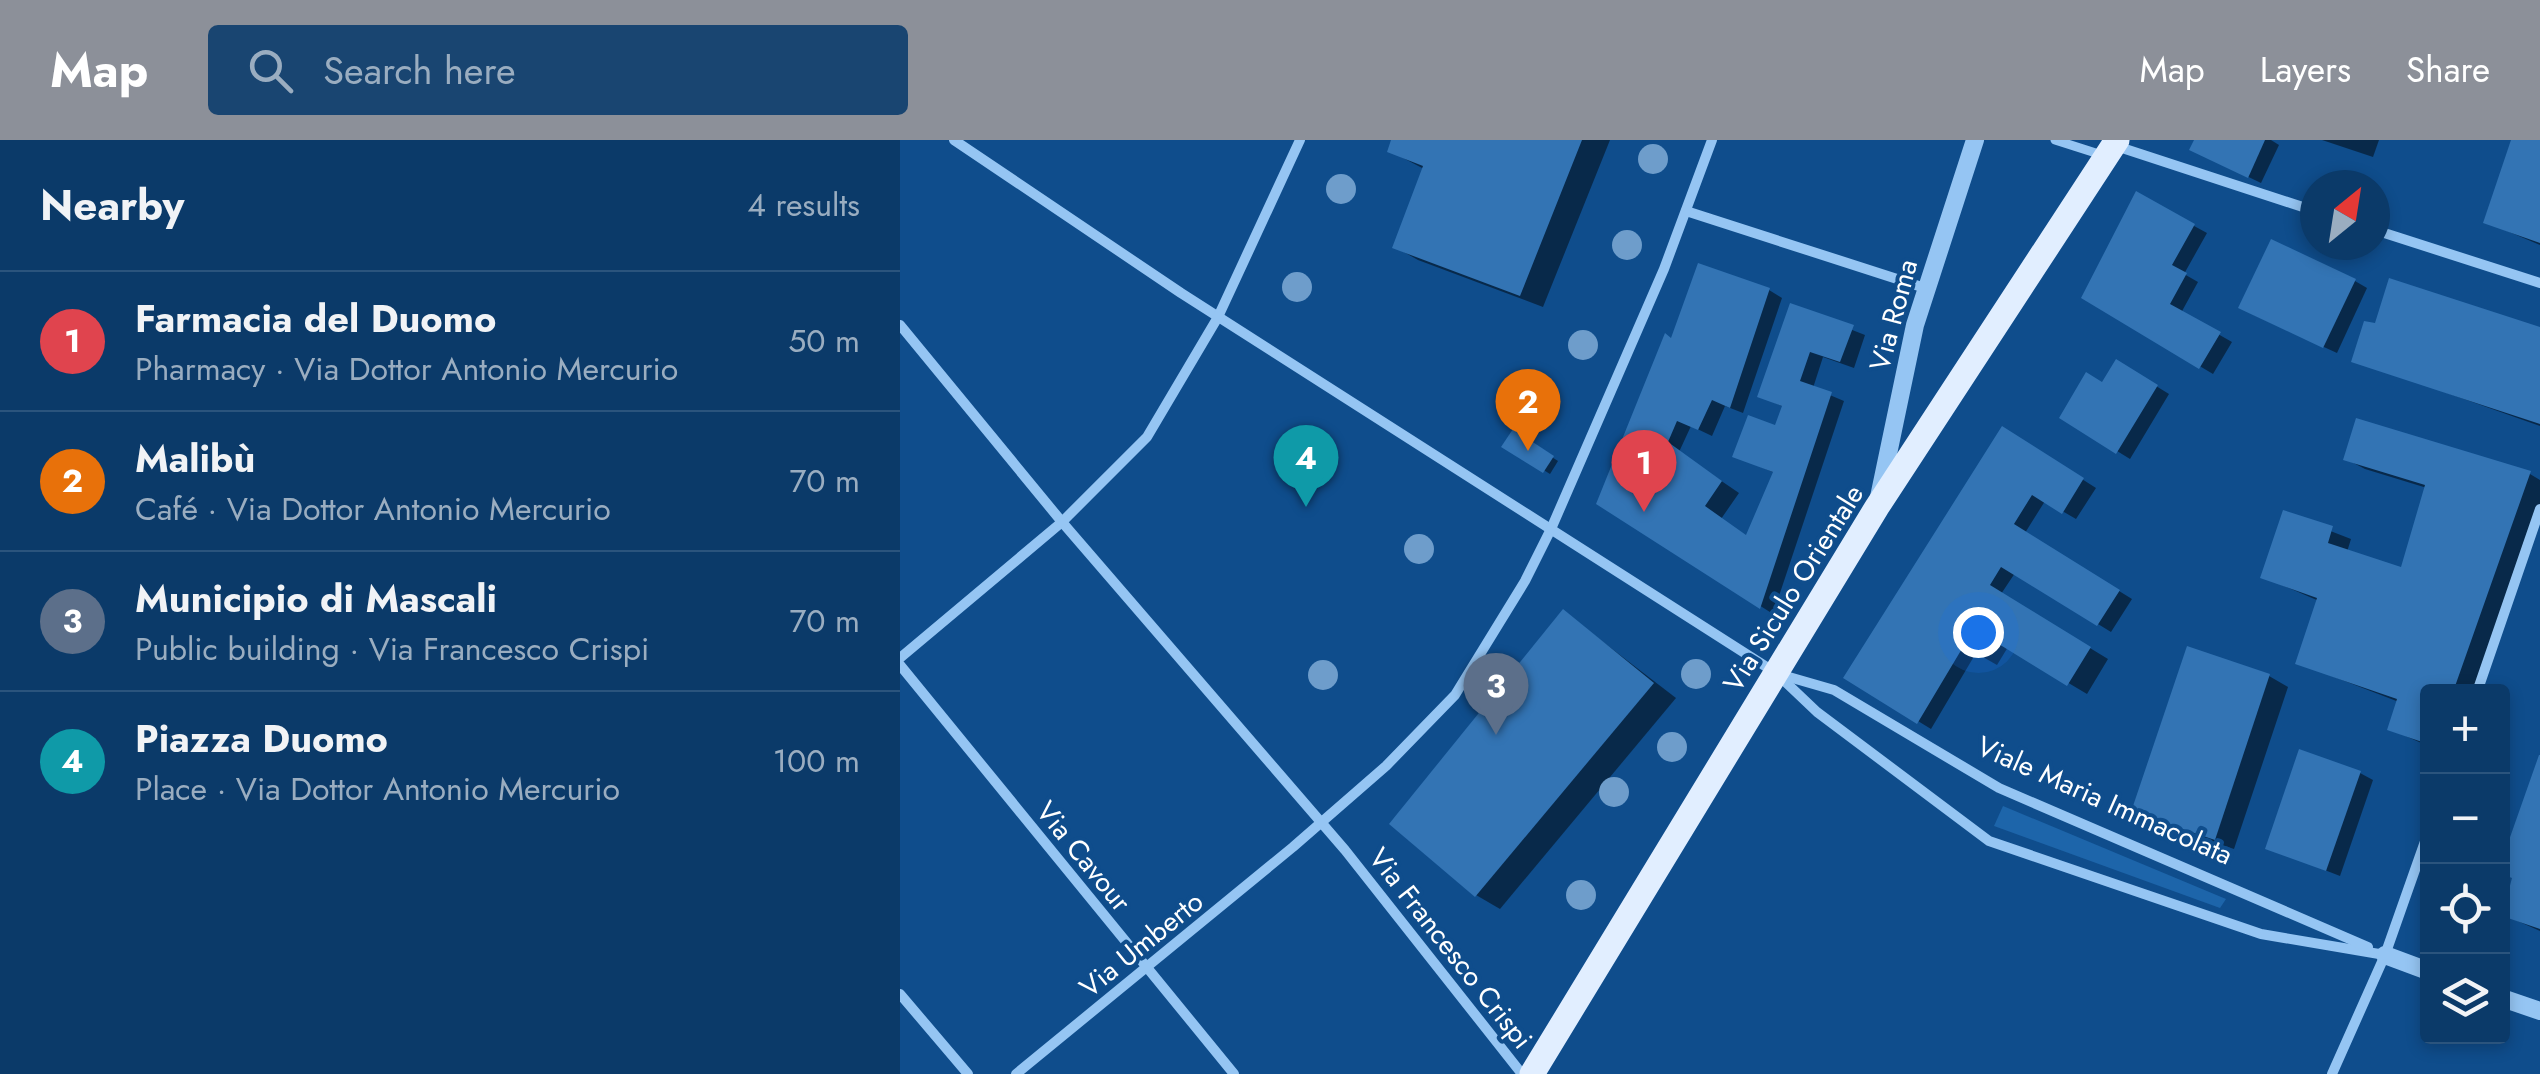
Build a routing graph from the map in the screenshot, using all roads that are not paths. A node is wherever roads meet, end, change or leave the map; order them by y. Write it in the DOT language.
graph roads {
  1 [pos="954,140"];
  2 [pos="1300,140"];
  3 [pos="1712,140"];
  4 [pos="1974,140"];
  5 [pos="2055,140"];
  6 [pos="2112,147"];
  7 [pos="2300,206"];
  8 [pos="1686,211"];
  9 [pos="2390,235"];
  10 [pos="2540,283"];
  11 [pos="1926,288"];
  12 [pos="1218,316"];
  13 [pos="900,325"];
  14 [pos="1877,507"];
  15 [pos="2540,509"];
  16 [pos="1062,522"];
  17 [pos="1551,529"];
  18 [pos="900,662"];
  19 [pos="1776,673"];
  20 [pos="2479,684"];
  21 [pos="1320,823"];
  22 [pos="2420,856"];
  23 [pos="2385,955"];
  24 [pos="2420,967"];
  25 [pos="1146,969"];
  26 [pos="900,994"];
  27 [pos="2510,1001"];
  28 [pos="2540,1011"];
  29 [pos="968,1074"];
  30 [pos="1016,1074"];
  31 [pos="1234,1074"];
  32 [pos="1522,1074"];
  33 [pos="1532,1074"];
  34 [pos="2332,1074"];
  1 -- 12 [label="street"];
  2 -- 12 [label="street"];
  3 -- 8 [label="street, Via Umberto"];
  4 -- 11 [label="street, Via Roma"];
  5 -- 6 [label="street"];
  6 -- 7 [label="street"];
  6 -- 14 [label="main road, Via Siculo Orientale"];
  8 -- 11 [label="street"];
  8 -- 17 [label="street, Via Umberto"];
  9 -- 10 [label="street"];
  11 -- 14 [label="street, Via Roma"];
  12 -- 16 [label="street"];
  12 -- 17 [label="street"];
  13 -- 16 [label="street, Via Francesco Crispi"];
  14 -- 19 [label="main road, Via Siculo Orientale"];
  15 -- 20 [label="street"];
  16 -- 18 [label="street"];
  16 -- 21 [label="street, Via Francesco Crispi"];
  17 -- 19 [label="street"];
  17 -- 21 [label="street, Via Umberto"];
  18 -- 25 [label="street, Via Cavour"];
  19 -- 23 [label="street, Viale Maria Immacolata"];
  19 -- 23 [label="street, Viale Maria Immacolata"];
  19 -- 33 [label="main road, Via Siculo Orientale"];
  21 -- 25 [label="street, Via Umberto"];
  21 -- 32 [label="street, Via Francesco Crispi"];
  22 -- 23 [label="street"];
  23 -- 24 [label="street, Viale Maria Immacolata"];
  23 -- 34 [label="street"];
  25 -- 30 [label="street, Via Umberto"];
  25 -- 31 [label="street, Via Cavour"];
  26 -- 29 [label="street"];
  27 -- 28 [label="street"];
}
